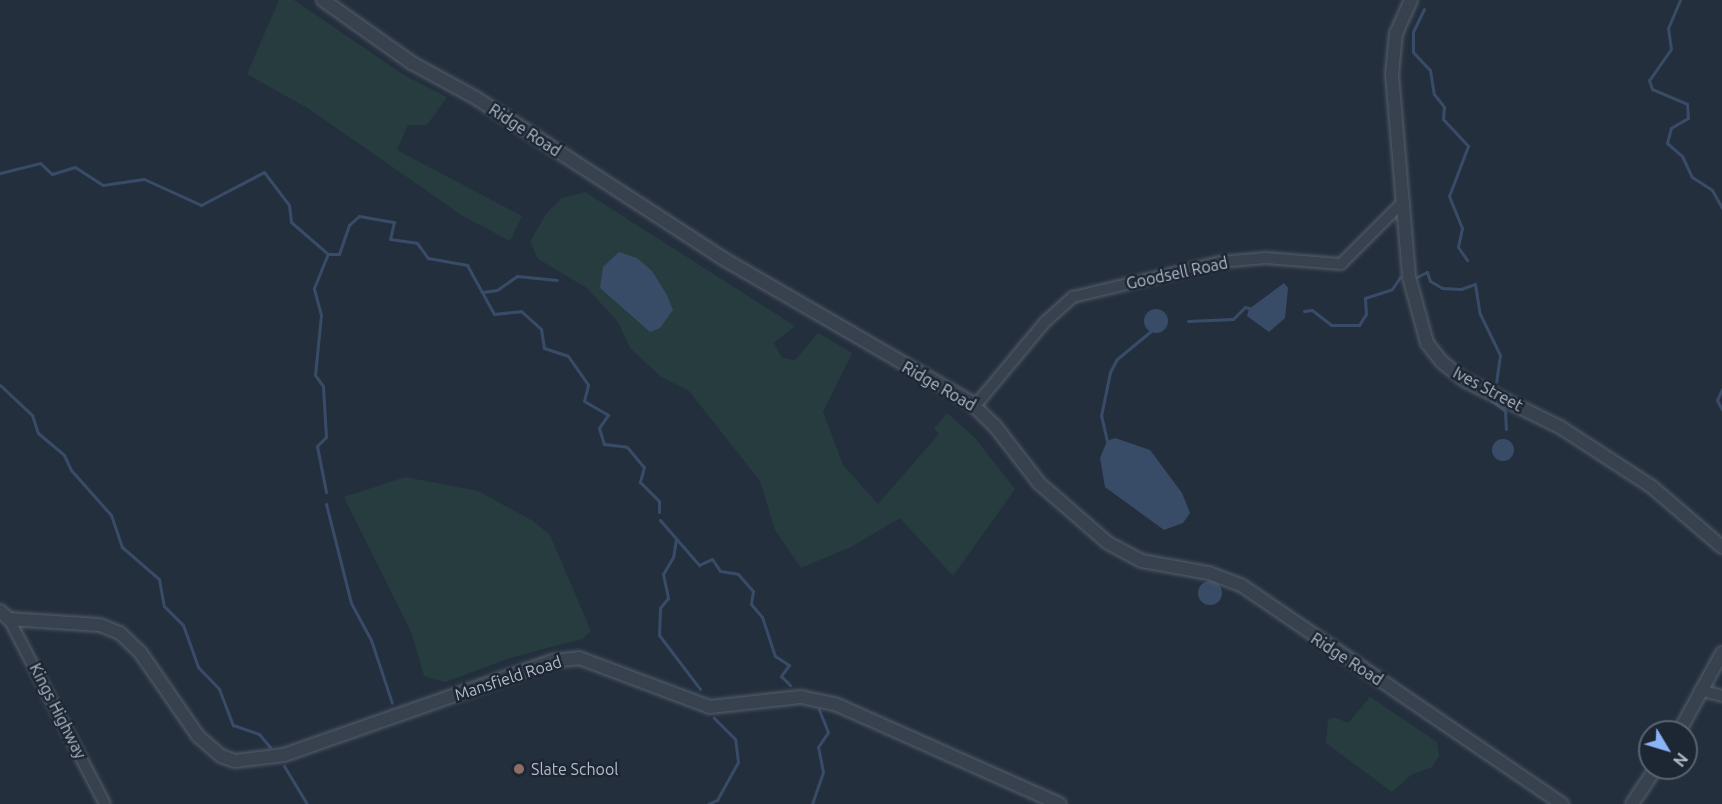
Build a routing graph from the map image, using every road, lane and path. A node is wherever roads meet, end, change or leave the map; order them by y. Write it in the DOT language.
graph roads {
  1 [pos="323,0"];
  2 [pos="1411,0"];
  3 [pos="1403,202"];
  4 [pos="975,406"];
  5 [pos="1722,547"];
  6 [pos="5,615"];
  7 [pos="1722,653"];
  8 [pos="1700,690"];
  9 [pos="1722,696"];
  10 [pos="1685,720"];
  11 [pos="1648,780"];
  12 [pos="105,804"];
  13 [pos="1060,804"];
  14 [pos="1562,804"];
  15 [pos="1632,804"];
  1 -- 4 [label="street, Ridge Road"];
  2 -- 3 [label="street, Ives Street"];
  3 -- 4 [label="street, Goodsell Road"];
  3 -- 5 [label="street, Ives Street"];
  4 -- 14 [label="street, Ridge Road"];
  6 -- 12 [label="street, Kings Highway"];
  6 -- 13 [label="street, Mansfield Road"];
  7 -- 8 [label="street"];
  8 -- 9 [label="street"];
  8 -- 10 [label="street"];
  11 -- 15 [label="street"];
}
